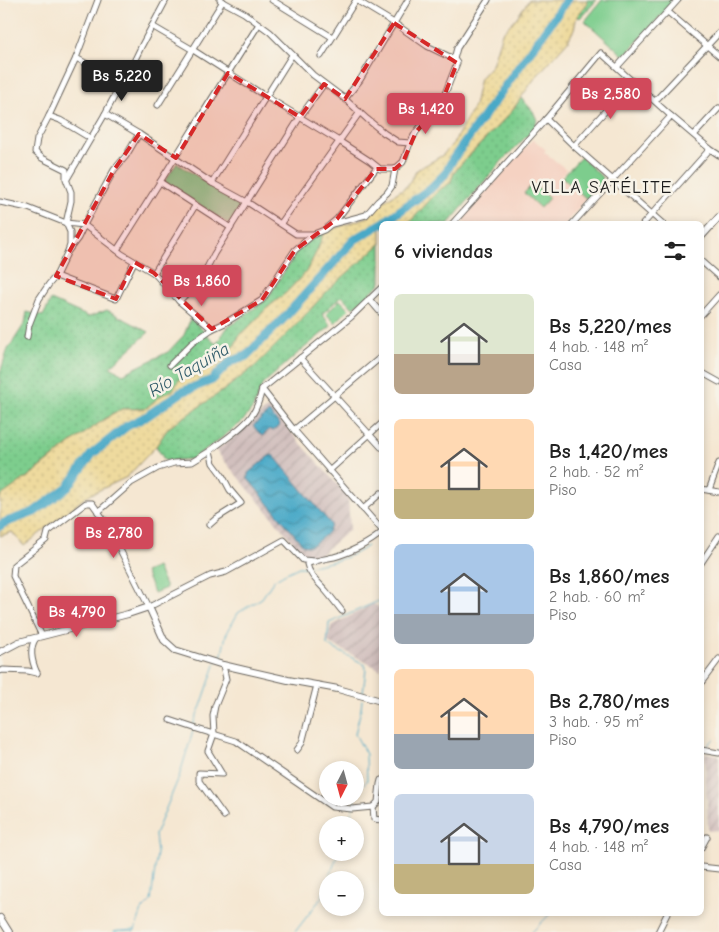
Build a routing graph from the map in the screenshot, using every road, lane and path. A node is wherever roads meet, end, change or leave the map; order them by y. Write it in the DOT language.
graph roads {
  1 [pos="98,0"];
  2 [pos="166,0"];
  3 [pos="272,0"];
  4 [pos="356,0"];
  5 [pos="408,0"];
  6 [pos="488,0"];
  7 [pos="678,0"];
  8 [pos="221,1"];
  9 [pos="668,12"];
  10 [pos="394,23"];
  11 [pos="259,24"];
  12 [pos="152,26"];
  13 [pos="719,33"];
  14 [pos="332,37"];
  15 [pos="708,46"];
  16 [pos="193,50"];
  17 [pos="292,54"];
  18 [pos="321,56"];
  19 [pos="719,56"];
  20 [pos="76,58"];
  21 [pos="454,59"];
  22 [pos="617,67"];
  23 [pos="228,73"];
  24 [pos="632,81"];
  25 [pos="122,82"];
  26 [pos="324,84"];
  27 [pos="265,96"];
  28 [pos="346,98"];
  29 [pos="655,101"];
  30 [pos="158,106"];
  31 [pos="719,108"];
  32 [pos="360,112"];
  33 [pos="105,114"];
  34 [pos="49,116"];
  35 [pos="670,116"];
  36 [pos="300,118"];
  37 [pos="546,119"];
  38 [pos="139,134"];
  39 [pos="694,135"];
  40 [pos="90,138"];
  41 [pos="339,141"];
  42 [pos="410,143"];
  43 [pos="574,146"];
  44 [pos="710,149"];
  45 [pos="718,153"];
  46 [pos="176,158"];
  47 [pos="377,167"];
  48 [pos="395,169"];
  49 [pos="66,179"];
  50 [pos="613,180"];
  51 [pos="160,182"];
  52 [pos="212,183"];
  53 [pos="0,202"];
  54 [pos="247,202"];
  55 [pos="195,206"];
  56 [pos="652,214"];
  57 [pos="719,217"];
  58 [pos="455,221"];
  59 [pos="575,221"];
  60 [pos="646,221"];
  61 [pos="660,221"];
  62 [pos="66,223"];
  63 [pos="282,223"];
  64 [pos="84,225"];
  65 [pos="330,225"];
  66 [pos="231,228"];
  67 [pos="314,234"];
  68 [pos="704,234"];
  69 [pos="117,250"];
  70 [pos="68,252"];
  71 [pos="134,262"];
  72 [pos="704,264"];
  73 [pos="154,273"];
  74 [pos="56,276"];
  75 [pos="719,277"];
  76 [pos="379,290"];
  77 [pos="719,296"];
  78 [pos="369,299"];
  79 [pos="179,301"];
  80 [pos="379,312"];
  81 [pos="704,313"];
  82 [pos="212,329"];
  83 [pos="27,337"];
  84 [pos="300,358"];
  85 [pos="379,359"];
  86 [pos="170,366"];
  87 [pos="704,374"];
  88 [pos="719,382"];
  89 [pos="262,390"];
  90 [pos="335,396"];
  91 [pos="379,426"];
  92 [pos="294,430"];
  93 [pos="369,434"];
  94 [pos="379,445"];
  95 [pos="210,451"];
  96 [pos="719,463"];
  97 [pos="329,471"];
  98 [pos="704,489"];
  99 [pos="709,490"];
  100 [pos="719,492"];
  101 [pos="379,495"];
  102 [pos="363,509"];
  103 [pos="98,512"];
  104 [pos="209,525"];
  105 [pos="379,527"];
  106 [pos="379,534"];
  107 [pos="719,536"];
  108 [pos="704,558"];
  109 [pos="315,561"];
  110 [pos="149,607"];
  111 [pos="342,611"];
  112 [pos="39,636"];
  113 [pos="0,652"];
  114 [pos="719,659"];
  115 [pos="223,666"];
  116 [pos="0,671"];
  117 [pos="704,679"];
  118 [pos="317,685"];
  119 [pos="379,701"];
  120 [pos="170,720"];
  121 [pos="214,734"];
  122 [pos="297,750"];
  123 [pos="704,750"];
  124 [pos="719,753"];
  125 [pos="379,793"];
  126 [pos="372,807"];
  127 [pos="224,816"];
  128 [pos="379,820"];
  129 [pos="707,837"];
  130 [pos="704,842"];
  131 [pos="704,867"];
  132 [pos="719,869"];
  133 [pos="666,916"];
  134 [pos="0,918"];
  135 [pos="8,932"];
  136 [pos="658,932"];
  1 -- 20 [label="street"];
  2 -- 12 [label="street"];
  3 -- 14 [label="street"];
  4 -- 10 [label="street"];
  4 -- 14 [label="street"];
  5 -- 10 [label="street"];
  6 -- 21 [label="street"];
  7 -- 9 [label="street"];
  8 -- 11 [label="street"];
  8 -- 16 [label="street"];
  9 -- 15 [label="street"];
  9 -- 22 [label="street"];
  10 -- 21 [label="street"];
  10 -- 28 [label="street"];
  11 -- 17 [label="street"];
  11 -- 23 [label="street"];
  12 -- 16 [label="street"];
  12 -- 25 [label="street"];
  13 -- 15 [label="street"];
  14 -- 18 [label="street"];
  15 -- 19 [label="street"];
  15 -- 29 [label="street"];
  16 -- 23 [label="street"];
  16 -- 30 [label="street"];
  17 -- 26 [label="street"];
  17 -- 27 [label="street"];
  20 -- 25 [label="street"];
  20 -- 34 [label="street"];
  21 -- 42 [label="street"];
  22 -- 24 [label="street"];
  22 -- 37 [label="street"];
  23 -- 27 [label="street"];
  23 -- 46 [label="street"];
  24 -- 29 [label="street"];
  24 -- 43 [label="street"];
  25 -- 33 [label="street"];
  26 -- 28 [label="street"];
  26 -- 36 [label="street"];
  27 -- 36 [label="street"];
  27 -- 52 [label="street"];
  28 -- 32 [label="street"];
  29 -- 35 [label="street"];
  31 -- 39 [label="street"];
  32 -- 41 [label="street"];
  32 -- 42 [label="street"];
  33 -- 38 [label="street"];
  33 -- 40 [label="street"];
  34 -- 40 [label="street"];
  34 -- 49 [label="street"];
  35 -- 39 [label="street"];
  35 -- 50 [label="street"];
  36 -- 41 [label="street"];
  36 -- 54 [label="street"];
  37 -- 43 [label="street"];
  37 -- 58 [label="street"];
  38 -- 46 [label="street"];
  38 -- 64 [label="street"];
  39 -- 44 [label="street"];
  40 -- 49 [label="street"];
  41 -- 47 [label="street"];
  41 -- 63 [label="street"];
  42 -- 48 [label="street"];
  43 -- 50 [label="street"];
  44 -- 45 [label="street"];
  44 -- 56 [label="street"];
  46 -- 51 [label="street"];
  46 -- 52 [label="street"];
  47 -- 48 [label="street"];
  47 -- 65 [label="street"];
  48 -- 65 [label="street"];
  49 -- 62 [label="street"];
  50 -- 56 [label="street"];
  50 -- 59 [label="street"];
  51 -- 55 [label="street"];
  51 -- 69 [label="street"];
  52 -- 54 [label="street"];
  53 -- 62 [label="street"];
  54 -- 63 [label="street"];
  54 -- 66 [label="street"];
  55 -- 66 [label="street"];
  55 -- 73 [label="street"];
  56 -- 60 [label="street"];
  56 -- 61 [label="street"];
  57 -- 68 [label="street"];
  62 -- 64 [label="street"];
  62 -- 70 [label="street"];
  63 -- 67 [label="street"];
  64 -- 69 [label="street"];
  64 -- 70 [label="street"];
  65 -- 67 [label="street"];
  66 -- 79 [label="street"];
  67 -- 82 [label="street"];
  69 -- 71 [label="street"];
  70 -- 74 [label="street"];
  71 -- 73 [label="street"];
  71 -- 74 [label="street"];
  72 -- 75 [label="street"];
  73 -- 79 [label="street"];
  74 -- 83 [label="street"];
  76 -- 78 [label="street"];
  77 -- 81 [label="street"];
  78 -- 80 [label="street"];
  78 -- 84 [label="street"];
  79 -- 82 [label="street"];
  82 -- 86 [label="street"];
  84 -- 89 [label="street"];
  84 -- 90 [label="street"];
  85 -- 90 [label="street"];
  87 -- 88 [label="street"];
  89 -- 92 [label="street"];
  89 -- 95 [label="street"];
  90 -- 92 [label="street"];
  90 -- 93 [label="street"];
  91 -- 93 [label="street"];
  92 -- 97 [label="street"];
  93 -- 94 [label="street"];
  93 -- 97 [label="street"];
  95 -- 103 [label="street"];
  95 -- 104 [label="street"];
  96 -- 99 [label="street"];
  97 -- 102 [label="street"];
  98 -- 99 [label="street"];
  99 -- 100 [label="street"];
  101 -- 102 [label="street"];
  102 -- 105 [label="street"];
  103 -- 110 [label="street"];
  103 -- 112 [label="street"];
  106 -- 109 [label="street"];
  107 -- 108 [label="street"];
  109 -- 110 [label="street"];
  109 -- 111 [label="street"];
  110 -- 112 [label="street"];
  110 -- 115 [label="street"];
  112 -- 113 [label="street"];
  112 -- 116 [label="street"];
  114 -- 117 [label="street"];
  115 -- 118 [label="street"];
  115 -- 121 [label="street"];
  118 -- 119 [label="street"];
  118 -- 122 [label="street"];
  120 -- 121 [label="street"];
  121 -- 126 [label="street"];
  121 -- 127 [label="street"];
  123 -- 124 [label="street"];
  125 -- 126 [label="street"];
  126 -- 128 [label="street"];
  129 -- 130 [label="street"];
  131 -- 132 [label="street"];
  133 -- 136 [label="street"];
  134 -- 135 [label="street"];
}
